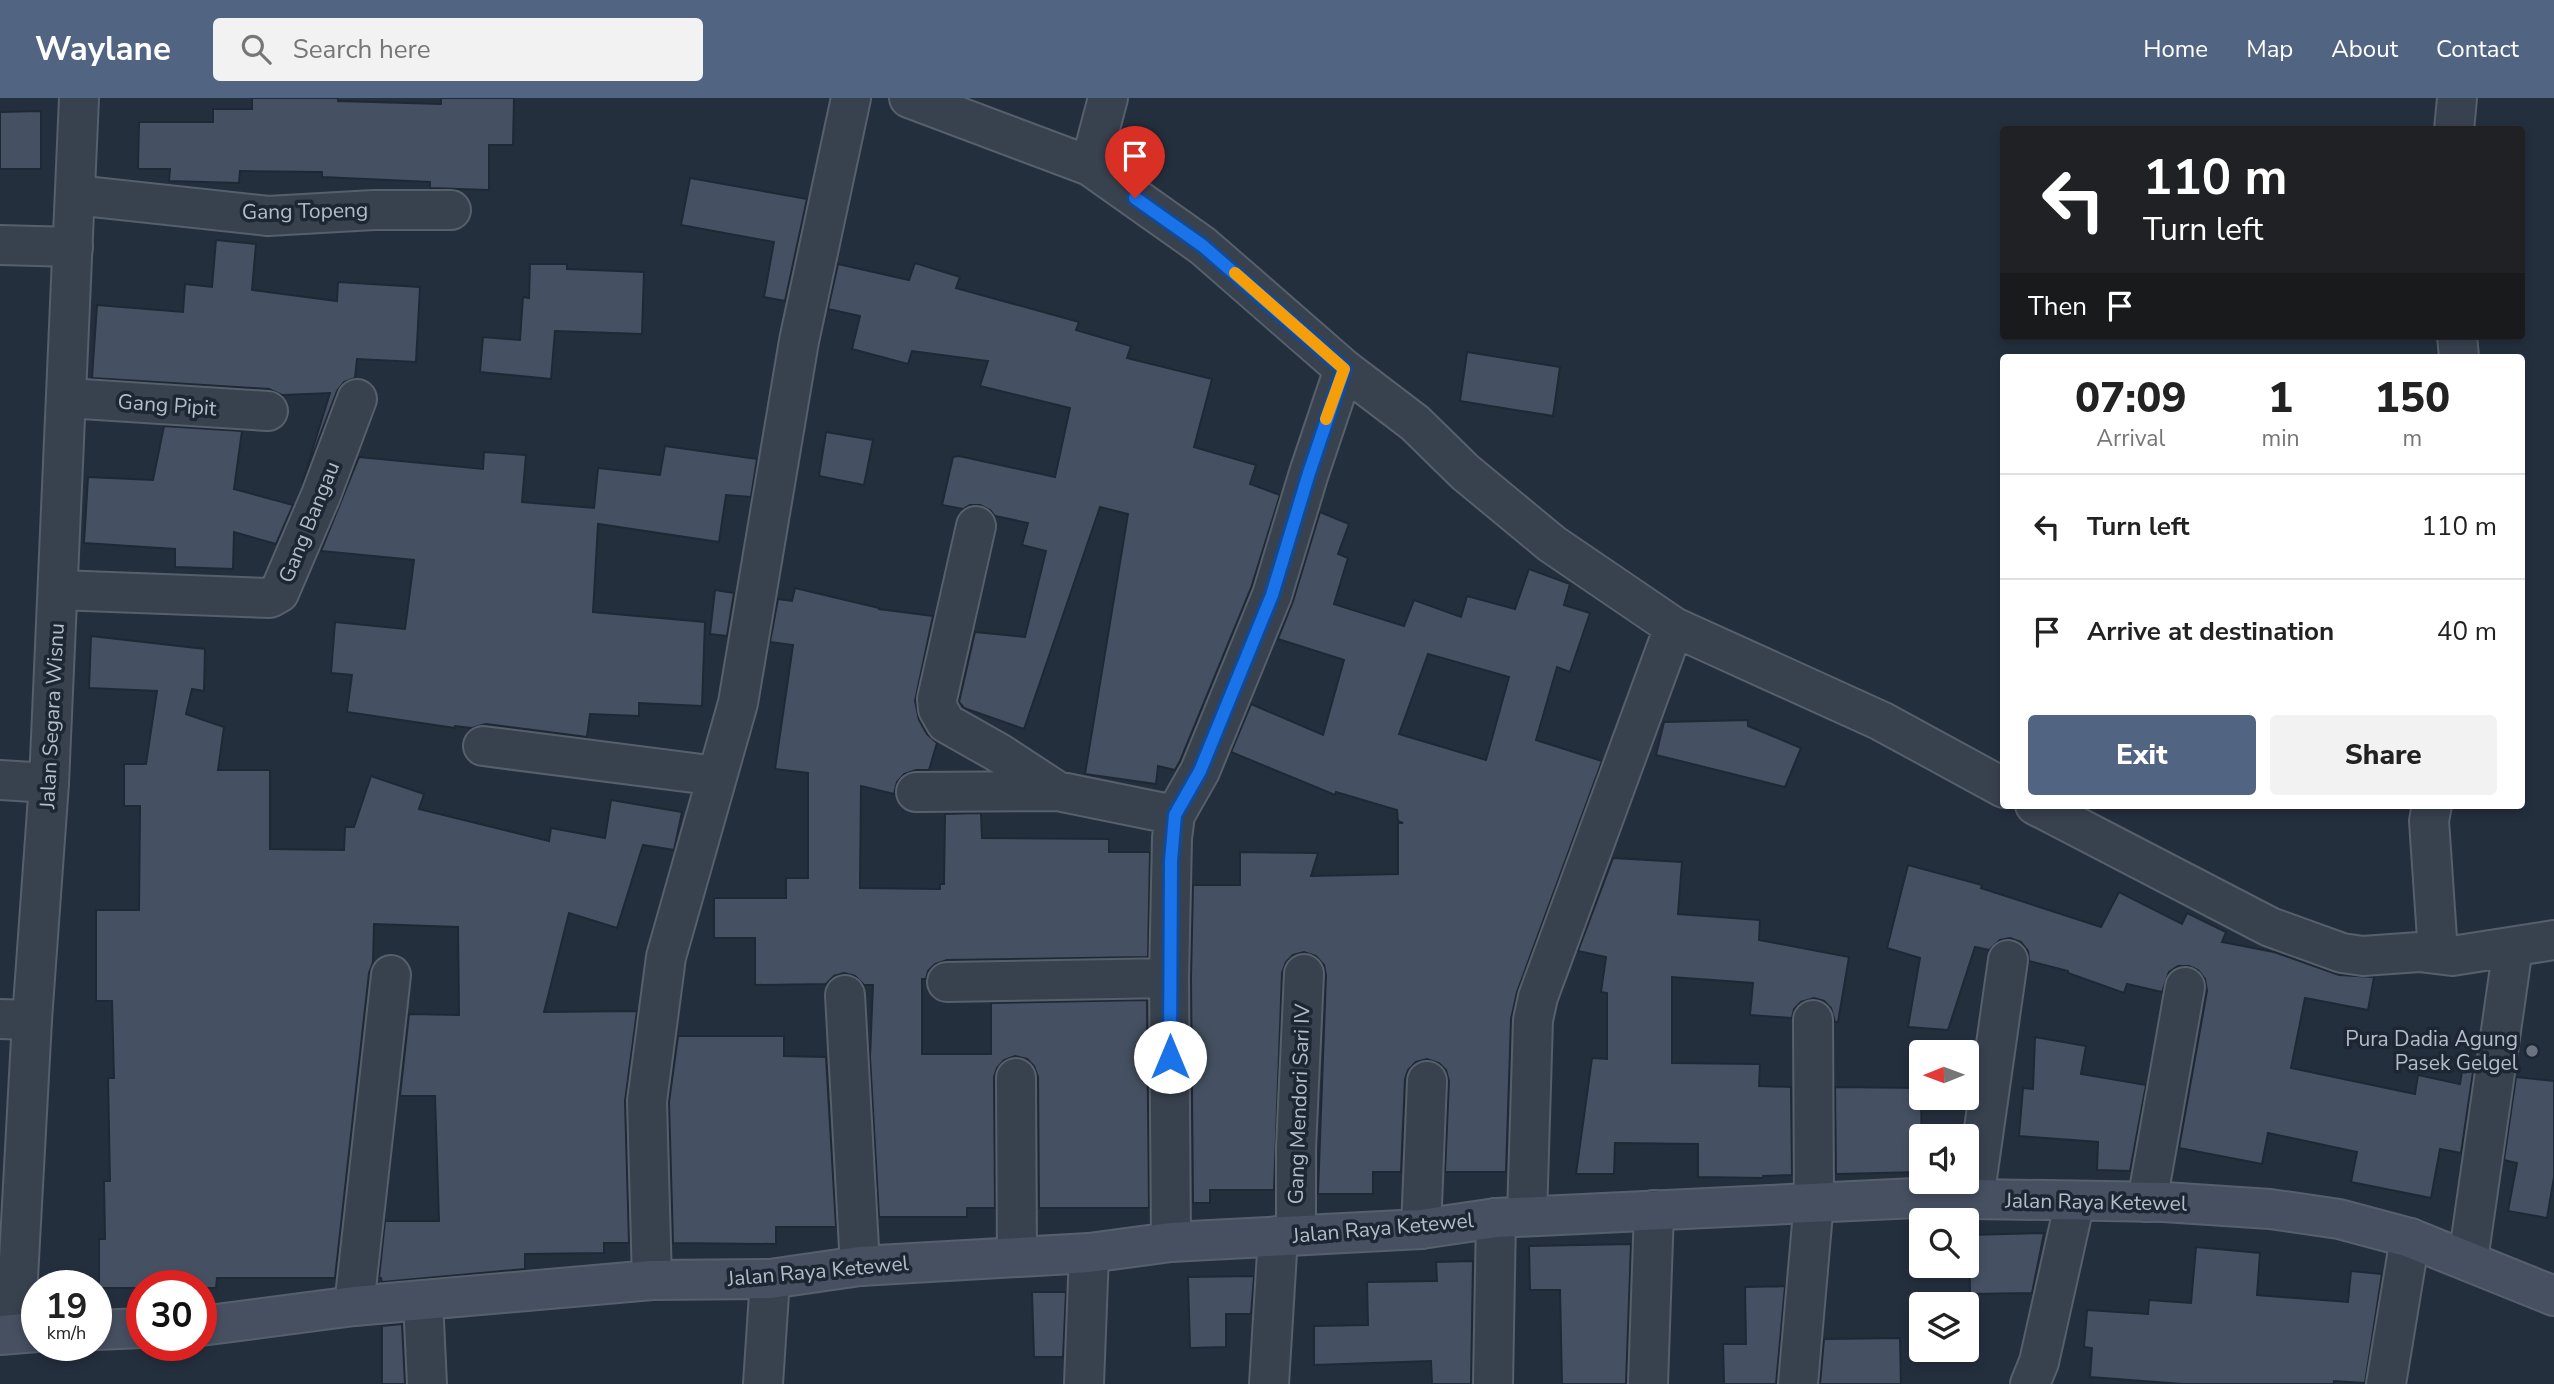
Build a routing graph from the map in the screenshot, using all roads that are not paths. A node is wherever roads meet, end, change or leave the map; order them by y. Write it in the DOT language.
graph roads {
  1 [pos="79,98"];
  2 [pos="851,98"];
  3 [pos="909,98"];
  4 [pos="1108,98"];
  5 [pos="2456,98"];
  6 [pos="2454,126"];
  7 [pos="1090,166"];
  8 [pos="75,195"];
  9 [pos="451,210"];
  10 [pos="0,245"];
  11 [pos="73,247"];
  12 [pos="1344,369"];
  13 [pos="67,398"];
  14 [pos="357,399"];
  15 [pos="268,411"];
  16 [pos="976,526"];
  17 [pos="58,590"];
  18 [pos="1674,627"];
  19 [pos="483,746"];
  20 [pos="717,776"];
  21 [pos="0,780"];
  22 [pos="49,783"];
  23 [pos="2000,787"];
  24 [pos="1058,791"];
  25 [pos="916,792"];
  26 [pos="2043,809"];
  27 [pos="2431,809"];
  28 [pos="1175,815"];
  29 [pos="2554,940"];
  30 [pos="2513,947"];
  31 [pos="2438,953"];
  32 [pos="2008,960"];
  33 [pos="1304,974"];
  34 [pos="391,975"];
  35 [pos="1169,978"];
  36 [pos="947,982"];
  37 [pos="2185,987"];
  38 [pos="845,995"];
  39 [pos="16,1020"];
  40 [pos="1813,1020"];
  41 [pos="1016,1078"];
  42 [pos="1427,1081"];
  43 [pos="1974,1199"];
  44 [pos="1814,1201"];
  45 [pos="2075,1201"];
  46 [pos="2147,1202"];
  47 [pos="1654,1210"];
  48 [pos="1511,1217"];
  49 [pos="1421,1229"];
  50 [pos="1287,1236"];
  51 [pos="2410,1238"];
  52 [pos="1171,1242"];
  53 [pos="1089,1253"];
  54 [pos="1017,1256"];
  55 [pos="2468,1260"];
  56 [pos="860,1266"];
  57 [pos="770,1279"];
  58 [pos="652,1280"];
  59 [pos="2554,1296"];
  60 [pos="423,1301"];
  61 [pos="354,1306"];
  62 [pos="217,1324"];
  63 [pos="17,1333"];
  64 [pos="427,1384"];
  65 [pos="763,1384"];
  66 [pos="1084,1384"];
  67 [pos="1269,1384"];
  68 [pos="1493,1384"];
  69 [pos="1648,1384"];
  70 [pos="1798,1384"];
  71 [pos="2030,1384"];
  72 [pos="2386,1384"];
  1 -- 8 [label="street, Jalan Segara Wisnu"];
  2 -- 20 [label="street"];
  3 -- 7 [label="street"];
  4 -- 7 [label="street"];
  5 -- 6 [label="street"];
  7 -- 12 [label="street"];
  8 -- 9 [label="street, Gang Topeng"];
  8 -- 11 [label="street, Jalan Segara Wisnu"];
  10 -- 11 [label="street"];
  11 -- 13 [label="street, Jalan Segara Wisnu"];
  12 -- 18 [label="street"];
  12 -- 28 [label="street"];
  13 -- 15 [label="street, Gang Pipit"];
  13 -- 17 [label="street, Jalan Segara Wisnu"];
  14 -- 17 [label="street, Gang Bangau"];
  16 -- 24 [label="street"];
  17 -- 22 [label="street, Jalan Segara Wisnu"];
  18 -- 23 [label="street"];
  18 -- 48 [label="street"];
  19 -- 20 [label="street"];
  20 -- 58 [label="street"];
  21 -- 22 [label="street"];
  22 -- 39 [label="street, Jalan Segara Wisnu"];
  24 -- 25 [label="street"];
  24 -- 28 [label="street"];
  26 -- 31 [label="street"];
  27 -- 31 [label="street"];
  28 -- 35 [label="street"];
  29 -- 30 [label="street"];
  30 -- 31 [label="street"];
  30 -- 55 [label="street"];
  32 -- 43 [label="street"];
  33 -- 50 [label="street, Gang Mendori Sari IV"];
  34 -- 61 [label="street"];
  35 -- 36 [label="street"];
  35 -- 52 [label="street"];
  37 -- 46 [label="street"];
  38 -- 56 [label="street"];
  39 -- 63 [label="street, Jalan Segara Wisnu"];
  40 -- 44 [label="street"];
  41 -- 54 [label="street"];
  42 -- 49 [label="street"];
  43 -- 44 [label="main road, Jalan Raya Ketewel"];
  43 -- 45 [label="main road, Jalan Raya Ketewel"];
  44 -- 47 [label="main road, Jalan Raya Ketewel"];
  44 -- 70 [label="street"];
  45 -- 46 [label="main road, Jalan Raya Ketewel"];
  45 -- 71 [label="street"];
  46 -- 51 [label="main road, Jalan Raya Ketewel"];
  47 -- 48 [label="main road, Jalan Raya Ketewel"];
  47 -- 69 [label="street"];
  48 -- 49 [label="main road, Jalan Raya Ketewel"];
  48 -- 68 [label="street"];
  49 -- 50 [label="main road, Jalan Raya Ketewel"];
  50 -- 52 [label="main road, Jalan Raya Ketewel"];
  50 -- 67 [label="street, Gang Mendori Sari IV"];
  51 -- 55 [label="main road, Jalan Raya Ketewel"];
  51 -- 72 [label="street"];
  52 -- 53 [label="main road, Jalan Raya Ketewel"];
  53 -- 54 [label="main road, Jalan Raya Ketewel"];
  53 -- 66 [label="street"];
  54 -- 56 [label="main road, Jalan Raya Ketewel"];
  55 -- 59 [label="main road, Jalan Raya Ketewel"];
  56 -- 57 [label="main road, Jalan Raya Ketewel"];
  57 -- 58 [label="main road, Jalan Raya Ketewel"];
  57 -- 65 [label="street"];
  58 -- 60 [label="main road, Jalan Raya Ketewel"];
  60 -- 61 [label="main road, Jalan Raya Ketewel"];
  60 -- 64 [label="street"];
  61 -- 62 [label="main road, Jalan Raya Ketewel"];
}
